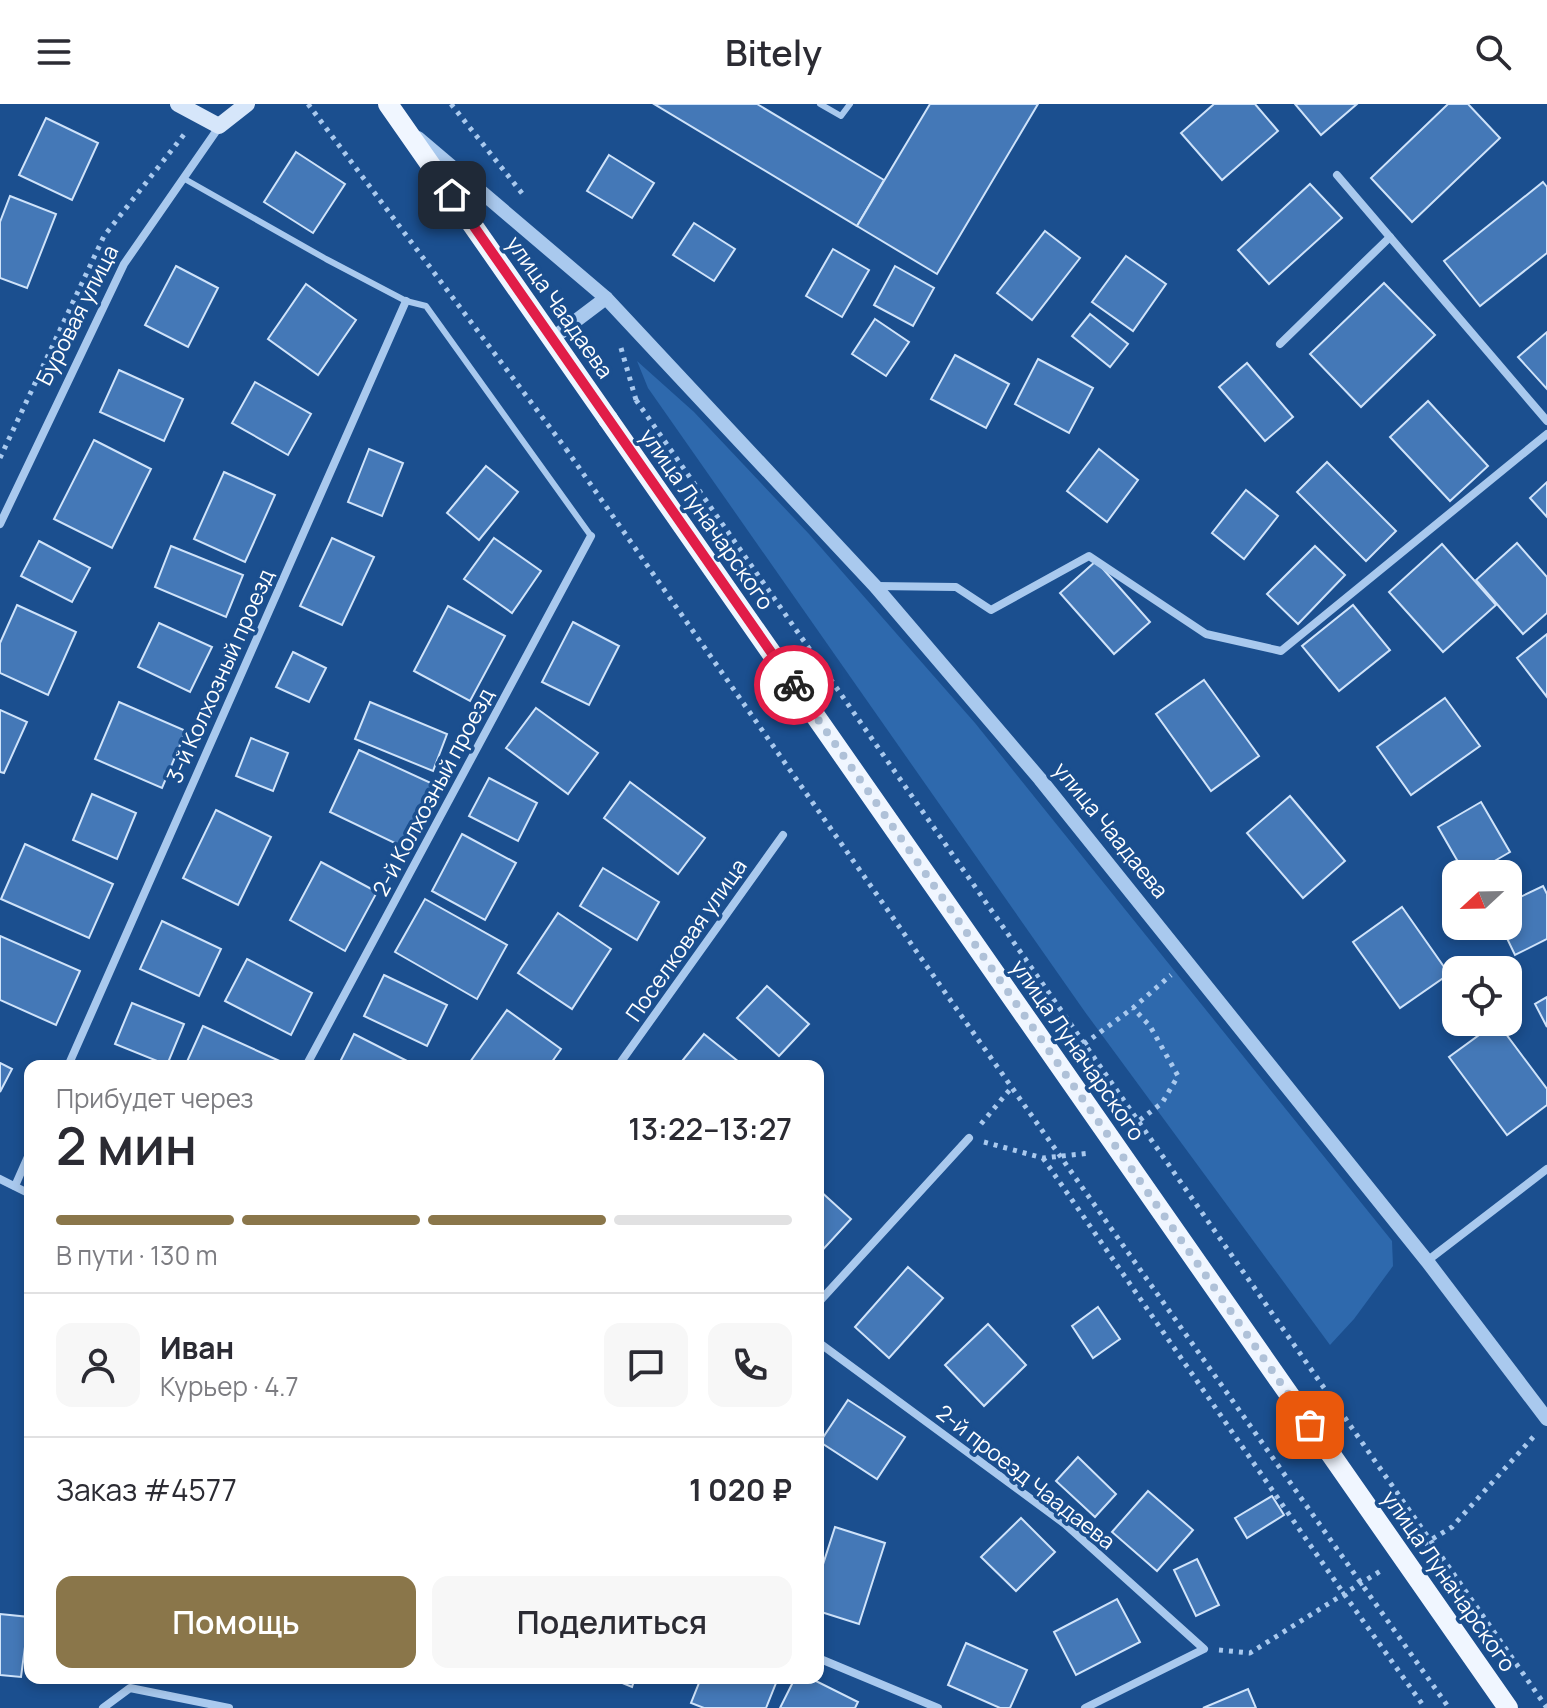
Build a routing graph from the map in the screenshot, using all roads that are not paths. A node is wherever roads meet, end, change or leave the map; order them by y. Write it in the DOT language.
graph roads {
  1 [pos="178,104"];
  2 [pos="247,104"];
  3 [pos="388,104"];
  4 [pos="820,104"];
  5 [pos="850,104"];
  6 [pos="402,124"];
  7 [pos="219,126"];
  8 [pos="1337,175"];
  9 [pos="183,178"];
  10 [pos="1390,237"];
  11 [pos="606,298"];
  12 [pos="406,301"];
  13 [pos="553,338"];
  14 [pos="1280,344"];
  15 [pos="608,419"];
  16 [pos="1547,421"];
  17 [pos="1547,434"];
  18 [pos="0,524"];
  19 [pos="591,536"];
  20 [pos="875,586"];
  21 [pos="783,835"];
  22 [pos="71,1060"];
  23 [pos="309,1060"];
  24 [pos="622,1060"];
  25 [pos="969,1138"];
  26 [pos="24,1166"];
  27 [pos="1547,1169"];
  28 [pos="0,1179"];
  29 [pos="15,1186"];
  30 [pos="24,1191"];
  31 [pos="1427,1261"];
  32 [pos="824,1296"];
  33 [pos="824,1346"];
  34 [pos="1547,1419"];
  35 [pos="824,1660"];
  36 [pos="103,1708"];
  37 [pos="229,1708"];
  38 [pos="938,1708"];
  39 [pos="1085,1708"];
  40 [pos="1508,1708"];
  1 -- 7 [label="main road"];
  2 -- 7 [label="main road, Буровая улица"];
  3 -- 6 [label="main road, улица Чаадаева"];
  4 -- 5 [label="lane"];
  6 -- 11 [label="street, улица Чаадаева"];
  6 -- 13 [label="main road, улица Чаадаева"];
  7 -- 9 [label="street, Буровая улица"];
  8 -- 10 [label="street"];
  9 -- 12 [label="lane"];
  9 -- 18 [label="street, Буровая улица"];
  10 -- 14 [label="street"];
  10 -- 16 [label="street"];
  11 -- 13 [label="street"];
  11 -- 20 [label="street, улица Чаадаева"];
  12 -- 19 [label="lane"];
  12 -- 22 [label="street, 3-й Колхозный проезд"];
  13 -- 15 [label="main road, улица Чаадаева"];
  15 -- 40 [label="main road, улица Луначарского, bridge"];
  17 -- 20 [label="street"];
  19 -- 23 [label="street, 2-й Колхозный проезд"];
  20 -- 31 [label="street, улица Чаадаева"];
  21 -- 24 [label="street, Поселковая улица"];
  25 -- 32 [label="street"];
  26 -- 29 [label="street"];
  27 -- 31 [label="street"];
  28 -- 29 [label="street"];
  29 -- 30 [label="street"];
  31 -- 34 [label="street, улица Чаадаева"];
  33 -- 39 [label="street, 2-й проезд Чаадаева"];
  35 -- 38 [label="street"];
  36 -- 37 [label="street"];
}
